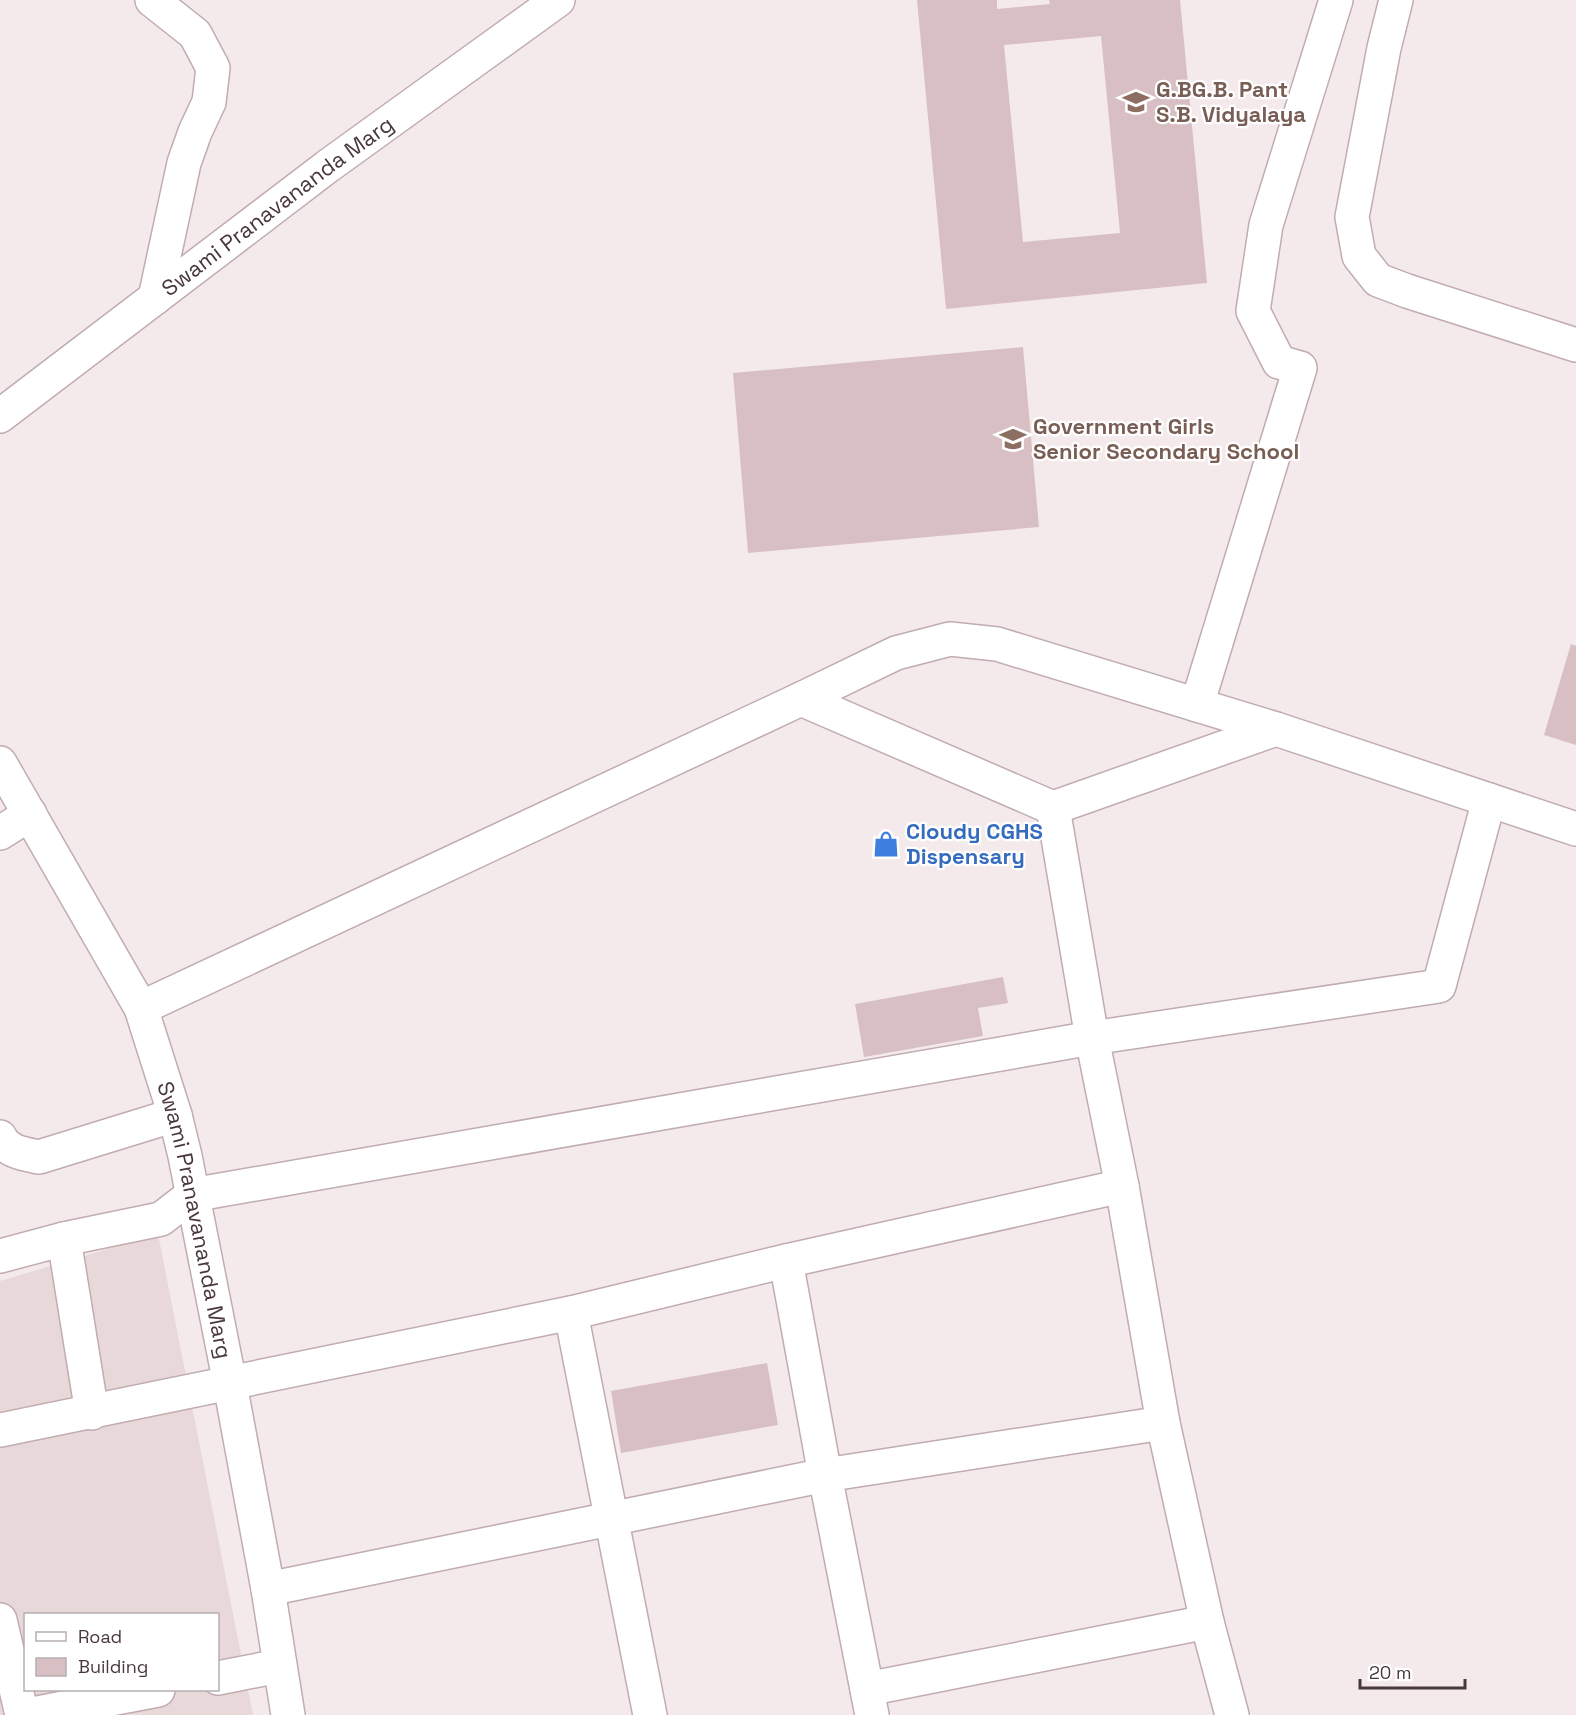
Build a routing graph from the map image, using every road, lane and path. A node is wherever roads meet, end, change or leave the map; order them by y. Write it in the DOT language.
graph roads {
  1 [pos="152,0"];
  2 [pos="558,0"];
  3 [pos="1335,0"];
  4 [pos="1396,0"];
  5 [pos="155,298"];
  6 [pos="1576,345"];
  7 [pos="0,416"];
  8 [pos="801,699"];
  9 [pos="1197,705"];
  10 [pos="1276,729"];
  11 [pos="0,763"];
  12 [pos="1489,800"];
  13 [pos="1053,808"];
  14 [pos="30,814"];
  15 [pos="1576,829"];
  16 [pos="0,833"];
  17 [pos="141,1008"];
  18 [pos="1092,1038"];
  19 [pos="175,1115"];
  20 [pos="0,1137"];
  21 [pos="1122,1186"];
  22 [pos="192,1195"];
  23 [pos="64,1239"];
  24 [pos="0,1256"];
  25 [pos="786,1261"];
  26 [pos="571,1313"];
  27 [pos="230,1384"];
  28 [pos="92,1413"];
  29 [pos="1163,1423"];
  30 [pos="0,1430"];
  31 [pos="825,1475"];
  32 [pos="610,1520"];
  33 [pos="268,1589"];
  34 [pos="0,1620"];
  35 [pos="1207,1622"];
  36 [pos="279,1666"];
  37 [pos="219,1678"];
  38 [pos="148,1691"];
  39 [pos="870,1702"];
  40 [pos="22,1715"];
  41 [pos="27,1715"];
  42 [pos="288,1715"];
  43 [pos="650,1715"];
  44 [pos="1232,1715"];
  1 -- 5 [label="street"];
  2 -- 5 [label="street, Swami Pranavananda Marg"];
  3 -- 9 [label="street"];
  4 -- 6 [label="street"];
  5 -- 7 [label="street, Swami Pranavananda Marg"];
  8 -- 9 [label="street"];
  8 -- 13 [label="street"];
  8 -- 17 [label="street"];
  9 -- 10 [label="street"];
  10 -- 12 [label="street"];
  10 -- 13 [label="street"];
  11 -- 14 [label="street, Swami Pranavananda Marg"];
  12 -- 15 [label="street"];
  12 -- 18 [label="street"];
  13 -- 18 [label="street"];
  14 -- 16 [label="street"];
  14 -- 17 [label="street, Swami Pranavananda Marg"];
  17 -- 19 [label="street, Swami Pranavananda Marg"];
  18 -- 21 [label="street"];
  18 -- 22 [label="street"];
  19 -- 20 [label="street"];
  19 -- 22 [label="street, Swami Pranavananda Marg"];
  21 -- 25 [label="street"];
  21 -- 29 [label="street"];
  22 -- 23 [label="street"];
  22 -- 27 [label="street, Swami Pranavananda Marg"];
  23 -- 24 [label="street"];
  23 -- 28 [label="street"];
  25 -- 26 [label="street"];
  25 -- 31 [label="street"];
  26 -- 27 [label="street"];
  26 -- 32 [label="street"];
  27 -- 28 [label="street"];
  27 -- 33 [label="street, Swami Pranavananda Marg"];
  28 -- 30 [label="street"];
  29 -- 31 [label="street"];
  29 -- 35 [label="street"];
  31 -- 32 [label="street"];
  31 -- 39 [label="street"];
  32 -- 33 [label="street"];
  32 -- 43 [label="street"];
  33 -- 36 [label="street, Swami Pranavananda Marg"];
  34 -- 40 [label="street"];
  35 -- 39 [label="street"];
  35 -- 44 [label="street"];
  36 -- 37 [label="street"];
  36 -- 42 [label="street, Swami Pranavananda Marg"];
  38 -- 41 [label="street"];
}
